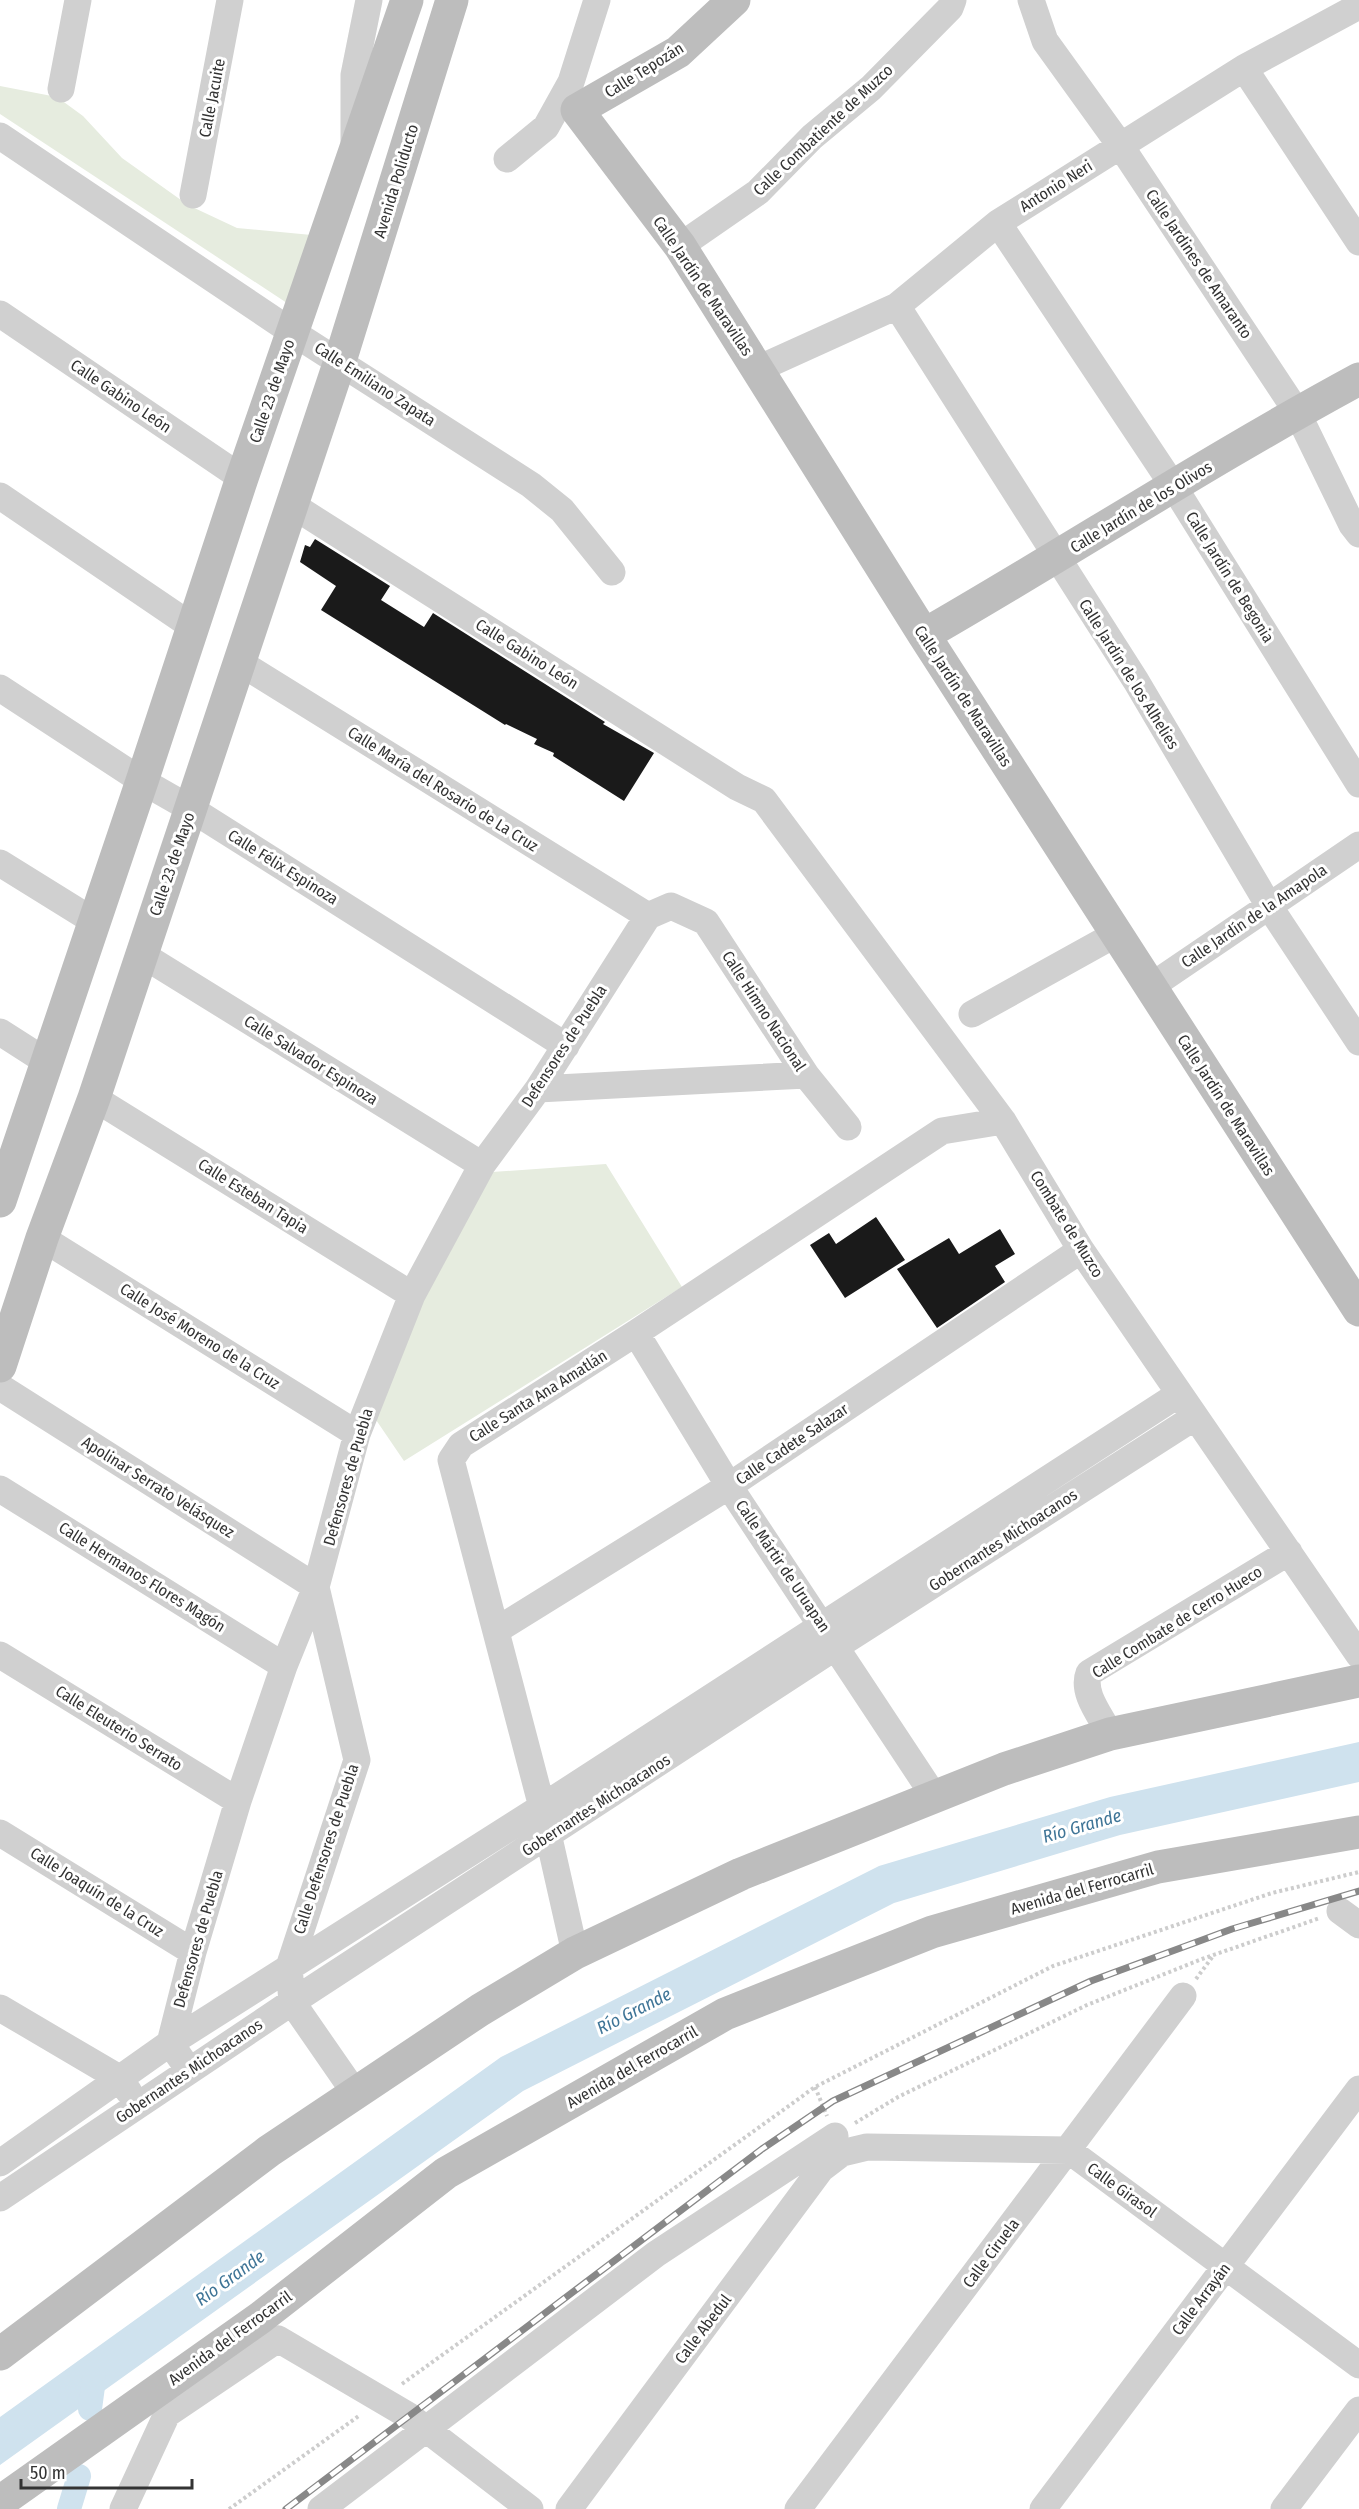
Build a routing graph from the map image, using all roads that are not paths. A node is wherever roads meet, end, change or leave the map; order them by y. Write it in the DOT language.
graph roads {
  1 [pos="78,0"];
  2 [pos="230,0"];
  3 [pos="369,0"];
  4 [pos="407,0"];
  5 [pos="452,0"];
  6 [pos="597,0"];
  7 [pos="734,0"];
  8 [pos="953,0"];
  9 [pos="1031,0"];
  10 [pos="1359,6"];
  11 [pos="1245,68"];
  12 [pos="61,89"];
  13 [pos="574,96"];
  14 [pos="0,136"];
  15 [pos="1120,146"];
  16 [pos="354,157"];
  17 [pos="507,159"];
  18 [pos="193,195"];
  19 [pos="998,224"];
  20 [pos="1359,242"];
  21 [pos="680,246"];
  22 [pos="897,306"];
  23 [pos="0,314"];
  24 [pos="292,332"];
  25 [pos="340,361"];
  26 [pos="758,369"];
  27 [pos="1359,378"];
  28 [pos="1297,412"];
  29 [pos="242,478"];
  30 [pos="1174,487"];
  31 [pos="0,496"];
  32 [pos="291,505"];
  33 [pos="1359,534"];
  34 [pos="1056,559"];
  35 [pos="612,572"];
  36 [pos="193,627"];
  37 [pos="924,636"];
  38 [pos="239,662"];
  39 [pos="0,688"];
  40 [pos="142,782"];
  41 [pos="1359,784"];
  42 [pos="764,800"];
  43 [pos="191,809"];
  44 [pos="1359,845"];
  45 [pos="0,863"];
  46 [pos="1269,906"];
  47 [pos="660,911"];
  48 [pos="95,922"];
  49 [pos="1116,934"];
  50 [pos="141,954"];
  51 [pos="1150,987"];
  52 [pos="972,1014"];
  53 [pos="0,1032"];
  54 [pos="1359,1042"];
  55 [pos="566,1046"];
  56 [pos="47,1062"];
  57 [pos="806,1075"];
  58 [pos="538,1089"];
  59 [pos="94,1098"];
  60 [pos="1003,1121"];
  61 [pos="848,1127"];
  62 [pos="482,1165"];
  63 [pos="0,1201"];
  64 [pos="42,1238"];
  65 [pos="1081,1250"];
  66 [pos="412,1295"];
  67 [pos="1359,1310"];
  68 [pos="636,1333"];
  69 [pos="0,1366"];
  70 [pos="0,1387"];
  71 [pos="1179,1394"];
  72 [pos="1195,1417"];
  73 [pos="357,1434"];
  74 [pos="729,1486"];
  75 [pos="0,1489"];
  76 [pos="1289,1552"];
  77 [pos="316,1587"];
  78 [pos="496,1630"];
  79 [pos="830,1636"];
  80 [pos="0,1655"];
  81 [pos="1359,1655"];
  82 [pos="284,1666"];
  83 [pos="1359,1681"];
  84 [pos="1110,1734"];
  85 [pos="934,1796"];
  86 [pos="238,1802"];
  87 [pos="542,1807"];
  88 [pos="1359,1832"];
  89 [pos="0,1833"];
  90 [pos="549,1836"];
  91 [pos="193,1952"];
  92 [pos="575,1953"];
  93 [pos="289,1966"];
  94 [pos="1183,1996"];
  95 [pos="292,2002"];
  96 [pos="0,2008"];
  97 [pos="170,2043"];
  98 [pos="189,2070"];
  99 [pos="119,2078"];
  100 [pos="1359,2088"];
  101 [pos="355,2093"];
  102 [pos="139,2105"];
  103 [pos="838,2144"];
  104 [pos="1068,2150"];
  105 [pos="0,2163"];
  106 [pos="3,2191"];
  107 [pos="1226,2265"];
  108 [pos="0,2354"];
  109 [pos="1359,2365"];
  110 [pos="1359,2410"];
  111 [pos="418,2423"];
  112 [pos="0,2502"];
  113 [pos="123,2509"];
  114 [pos="321,2509"];
  115 [pos="530,2509"];
  116 [pos="569,2509"];
  117 [pos="798,2509"];
  118 [pos="1043,2509"];
  119 [pos="1284,2509"];
  1 -- 12 [label="street"];
  2 -- 18 [label="street, Calle Jacuite"];
  3 -- 16 [label="street"];
  4 -- 16 [label="street"];
  5 -- 25 [label="street, Avenida Poliducto"];
  6 -- 13 [label="street"];
  7 -- 13 [label="street, Calle Tepozán"];
  8 -- 21 [label="street, Calle Combatiente de Muzco"];
  9 -- 15 [label="street, Calle Jardines de Amaranto"];
  10 -- 11 [label="street, Antonio Neri"];
  11 -- 15 [label="street, Antonio Neri"];
  11 -- 20 [label="street"];
  13 -- 17 [label="street"];
  13 -- 21 [label="street, Calle Jardín de Maravillas"];
  14 -- 24 [label="street, Calle Emiliano Zapata"];
  15 -- 19 [label="street, Antonio Neri"];
  15 -- 28 [label="street, Calle Jardines de Amaranto"];
  16 -- 24 [label="street"];
  19 -- 22 [label="street, Antonio Neri"];
  19 -- 30 [label="street, Calle Jardín de Begonia"];
  21 -- 26 [label="street, Calle Jardín de Maravillas"];
  22 -- 26 [label="street, Antonio Neri"];
  22 -- 34 [label="street, Calle Jardín de los Alhelies"];
  23 -- 29 [label="street, Calle Gabino León"];
  24 -- 25 [label="street, Calle Emiliano Zapata"];
  24 -- 29 [label="street, Calle 23 de Mayo"];
  25 -- 32 [label="street, Calle 23 de Mayo"];
  25 -- 35 [label="street, Calle Emiliano Zapata"];
  26 -- 37 [label="street, Calle Jardín de Maravillas"];
  27 -- 28 [label="street, Calle Jardín de los Olivos"];
  28 -- 30 [label="street, Calle Jardín de los Olivos"];
  28 -- 33 [label="street, Calle Jardines de Amaranto"];
  29 -- 36 [label="street, Calle 23 de Mayo"];
  30 -- 34 [label="street, Calle Jardín de los Olivos"];
  30 -- 41 [label="street, Calle Jardín de Begonia"];
  31 -- 36 [label="street"];
  32 -- 38 [label="street, Calle 23 de Mayo"];
  32 -- 42 [label="street, Calle Gabino León"];
  34 -- 37 [label="street, Calle Jardín de los Olivos"];
  34 -- 46 [label="street, Calle Jardín de los Alhelies"];
  36 -- 40 [label="street, Calle 23 de Mayo"];
  37 -- 49 [label="street, Calle Jardín de Maravillas"];
  38 -- 43 [label="street, Calle 23 de Mayo"];
  38 -- 47 [label="street, Calle María del Rosario de La Cruz"];
  39 -- 40 [label="street, Calle Félix Espinoza"];
  40 -- 43 [label="street, Calle Félix Espinoza"];
  40 -- 48 [label="street, Calle 23 de Mayo"];
  42 -- 60 [label="street, Combate de Muzco"];
  43 -- 50 [label="street, Calle 23 de Mayo"];
  43 -- 55 [label="street, Calle Félix Espinoza"];
  44 -- 46 [label="street, Calle Jardín de la Amapola"];
  45 -- 48 [label="street"];
  46 -- 51 [label="street, Calle Jardín de la Amapola"];
  46 -- 54 [label="street, Calle Jardín de los Alhelies"];
  47 -- 55 [label="street, Defensores de Puebla"];
  47 -- 57 [label="street, Calle Himno Nacional"];
  48 -- 56 [label="street, Calle 23 de Mayo"];
  49 -- 51 [label="street, Calle Jardín de Maravillas"];
  49 -- 52 [label="street"];
  50 -- 59 [label="street, Calle 23 de Mayo"];
  50 -- 62 [label="street, Calle Salvador Espinoza"];
  51 -- 67 [label="street, Calle Jardín de Maravillas"];
  53 -- 56 [label="street"];
  55 -- 58 [label="street, Defensores de Puebla"];
  56 -- 63 [label="street, Calle 23 de Mayo"];
  57 -- 58 [label="street"];
  57 -- 61 [label="street, Calle Himno Nacional"];
  58 -- 62 [label="street, Defensores de Puebla"];
  59 -- 64 [label="street, Calle 23 de Mayo"];
  59 -- 66 [label="street, Calle Esteban Tapia"];
  60 -- 65 [label="street, Combate de Muzco"];
  60 -- 68 [label="street, Calle Santa Ana Amatlán"];
  62 -- 66 [label="street, Defensores de Puebla"];
  64 -- 69 [label="street, Calle 23 de Mayo"];
  64 -- 73 [label="street, Calle José Moreno de la Cruz"];
  65 -- 71 [label="street, Combate de Muzco"];
  65 -- 74 [label="street, Calle Cadete Salazar"];
  66 -- 73 [label="street, Defensores de Puebla"];
  68 -- 74 [label="street, Calle Mártir de Uruapan"];
  68 -- 78 [label="street, Calle Santa Ana Amatlán"];
  70 -- 77 [label="street, Apolinar Serrato Velásquez"];
  71 -- 72 [label="street, Combate de Muzco"];
  71 -- 79 [label="street, Gobernantes Michoacanos"];
  72 -- 76 [label="street, Combate de Muzco"];
  72 -- 79 [label="street, Gobernantes Michoacanos"];
  73 -- 77 [label="street, Defensores de Puebla"];
  74 -- 78 [label="street, Calle Cadete Salazar"];
  74 -- 79 [label="street, Calle Mártir de Uruapan"];
  75 -- 82 [label="street, Calle Hermanos Flores Magón"];
  76 -- 81 [label="street, Combate de Muzco"];
  76 -- 84 [label="street, Calle Combate de Cerro Hueco"];
  77 -- 82 [label="street, Defensores de Puebla"];
  77 -- 93 [label="street, Calle Defensores de Puebla"];
  78 -- 87 [label="street, Calle Santa Ana Amatlán"];
  79 -- 85 [label="street, Calle Mártir de Uruapan"];
  79 -- 87 [label="street, Gobernantes Michoacanos"];
  79 -- 90 [label="street, Gobernantes Michoacanos"];
  80 -- 86 [label="street, Calle Eleuterio Serrato"];
  82 -- 86 [label="street, Defensores de Puebla"];
  83 -- 84 [label="street"];
  84 -- 85 [label="street"];
  85 -- 92 [label="street"];
  86 -- 91 [label="street, Defensores de Puebla"];
  87 -- 90 [label="street, Calle Santa Ana Amatlán"];
  87 -- 93 [label="street, Gobernantes Michoacanos"];
  88 -- 112 [label="street, Avenida del Ferrocarril"];
  89 -- 91 [label="street, Calle Joaquín de la Cruz"];
  90 -- 92 [label="street, Calle Santa Ana Amatlán"];
  90 -- 95 [label="street, Gobernantes Michoacanos"];
  91 -- 97 [label="street, Defensores de Puebla"];
  92 -- 101 [label="street"];
  93 -- 95 [label="street, Calle Defensores de Puebla"];
  93 -- 97 [label="street, Gobernantes Michoacanos"];
  94 -- 104 [label="street, Calle Ciruela"];
  95 -- 98 [label="street, Gobernantes Michoacanos"];
  95 -- 101 [label="street, Calle Defensores de Puebla"];
  96 -- 99 [label="street"];
  97 -- 98 [label="street"];
  97 -- 99 [label="street, Gobernantes Michoacanos"];
  98 -- 102 [label="street, Gobernantes Michoacanos"];
  99 -- 102 [label="street"];
  99 -- 105 [label="street, Gobernantes Michoacanos"];
  100 -- 107 [label="street, Calle Arrayán"];
  101 -- 108 [label="street"];
  102 -- 106 [label="street, Gobernantes Michoacanos"];
  103 -- 104 [label="street"];
  103 -- 111 [label="street"];
  103 -- 116 [label="street, Calle Abedul"];
  104 -- 107 [label="street, Calle Girasol"];
  104 -- 117 [label="street, Calle Ciruela"];
  107 -- 109 [label="street, Calle Girasol"];
  107 -- 118 [label="street, Calle Arrayán"];
  110 -- 119 [label="street"];
  111 -- 113 [label="street"];
  111 -- 114 [label="street"];
  111 -- 115 [label="street"];
}
